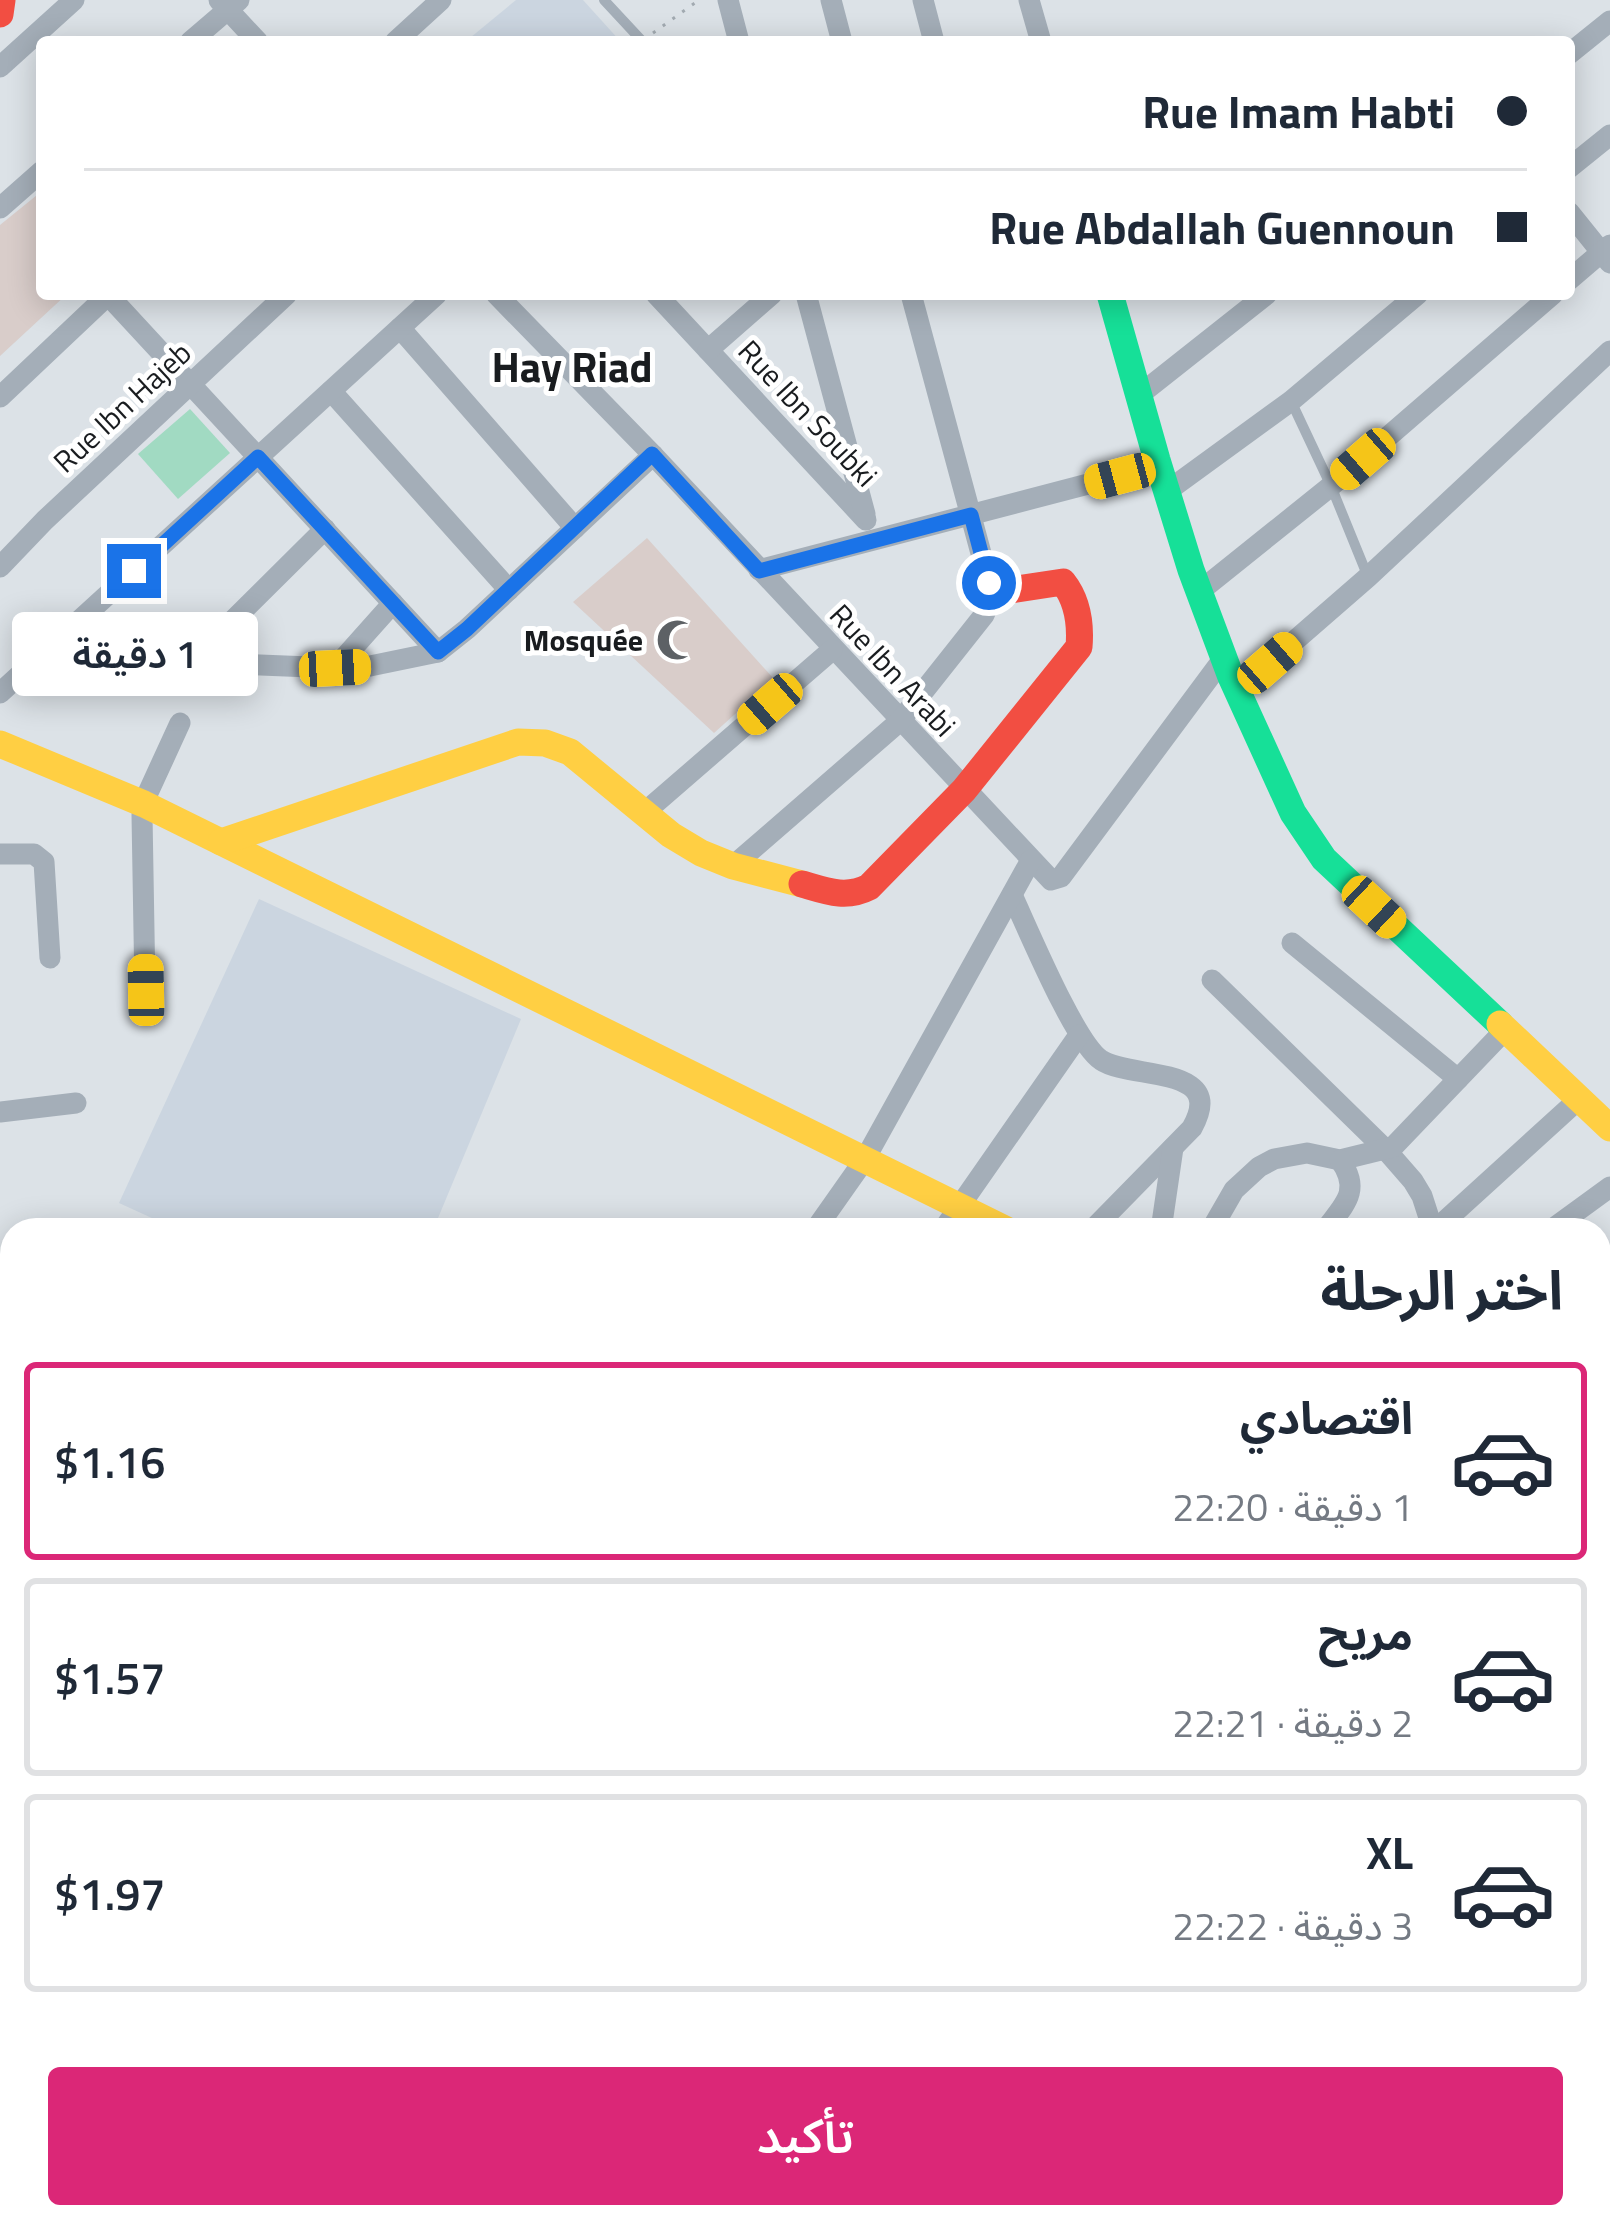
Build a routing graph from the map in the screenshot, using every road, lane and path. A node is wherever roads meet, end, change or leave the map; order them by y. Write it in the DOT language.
graph roads {
  1 [pos="2,0"];
  2 [pos="74,0"];
  3 [pos="441,0"];
  4 [pos="604,0"];
  5 [pos="699,0"];
  6 [pos="728,0"];
  7 [pos="831,0"];
  8 [pos="923,0"];
  9 [pos="1029,0"];
  10 [pos="228,3"];
  11 [pos="0,14"];
  12 [pos="1610,21"];
  13 [pos="196,36"];
  14 [pos="253,36"];
  15 [pos="402,36"];
  16 [pos="638,36"];
  17 [pos="650,36"];
  18 [pos="737,36"];
  19 [pos="840,36"];
  20 [pos="932,36"];
  21 [pos="1039,36"];
  22 [pos="1575,49"];
  23 [pos="0,67"];
  24 [pos="1610,135"];
  25 [pos="1575,163"];
  26 [pos="36,177"];
  27 [pos="0,208"];
  28 [pos="1575,218"];
  29 [pos="1607,253"];
  30 [pos="1575,276"];
  31 [pos="102,300"];
  32 [pos="113,300"];
  33 [pos="281,300"];
  34 [pos="430,300"];
  35 [pos="512,300"];
  36 [pos="662,300"];
  37 [pos="765,300"];
  38 [pos="808,300"];
  39 [pos="913,300"];
  40 [pos="1112,300"];
  41 [pos="1259,300"];
  42 [pos="1411,300"];
  43 [pos="1546,300"];
  44 [pos="400,328"];
  45 [pos="708,350"];
  46 [pos="1610,351"];
  47 [pos="190,384"];
  48 [pos="331,391"];
  49 [pos="1138,396"];
  50 [pos="0,397"];
  51 [pos="1291,400"];
  52 [pos="652,454"];
  53 [pos="258,457"];
  54 [pos="1162,479"];
  55 [pos="1331,486"];
  56 [pos="971,515"];
  57 [pos="575,528"];
  58 [pos="325,530"];
  59 [pos="869,530"];
  60 [pos="0,567"];
  61 [pos="759,571"];
  62 [pos="1368,577"];
  63 [pos="509,590"];
  64 [pos="1200,591"];
  65 [pos="990,593"];
  66 [pos="392,603"];
  67 [pos="832,650"];
  68 [pos="438,652"];
  69 [pos="40,656"];
  70 [pos="1223,658"];
  71 [pos="190,662"];
  72 [pos="335,668"];
  73 [pos="1237,691"];
  74 [pos="0,693"];
  75 [pos="180,722"];
  76 [pos="900,722"];
  77 [pos="0,744"];
  78 [pos="964,790"];
  79 [pos="144,804"];
  80 [pos="646,812"];
  81 [pos="221,842"];
  82 [pos="0,854"];
  83 [pos="1030,860"];
  84 [pos="733,866"];
  85 [pos="1012,895"];
  86 [pos="1292,943"];
  87 [pos="50,958"];
  88 [pos="1212,980"];
  89 [pos="146,990"];
  90 [pos="1505,1030"];
  91 [pos="1079,1035"];
  92 [pos="1458,1079"];
  93 [pos="1579,1099"];
  94 [pos="76,1102"];
  95 [pos="0,1112"];
  96 [pos="1610,1128"];
  97 [pos="1173,1148"];
  98 [pos="1386,1150"];
  99 [pos="865,1160"];
  100 [pos="1340,1160"];
  101 [pos="1610,1187"];
  102 [pos="824,1218"];
  103 [pos="951,1218"];
  104 [pos="1104,1218"];
  105 [pos="1163,1218"];
  106 [pos="1217,1218"];
  107 [pos="1334,1218"];
  108 [pos="1430,1218"];
  109 [pos="1447,1218"];
  110 [pos="1568,1218"];
  1 -- 11 [label="street"];
  2 -- 23 [label="street"];
  3 -- 15 [label="street"];
  4 -- 16 [label="lane"];
  5 -- 17 [label="path"];
  6 -- 18 [label="street"];
  7 -- 19 [label="street"];
  8 -- 20 [label="street"];
  9 -- 21 [label="street"];
  10 -- 13 [label="street"];
  10 -- 14 [label="street"];
  12 -- 22 [label="street"];
  24 -- 25 [label="street"];
  26 -- 27 [label="street"];
  28 -- 29 [label="street"];
  29 -- 30 [label="street"];
  31 -- 50 [label="street"];
  32 -- 47 [label="street"];
  33 -- 47 [label="street, Rue Ibn Hajeb"];
  34 -- 44 [label="street"];
  35 -- 52 [label="street, Rue Ibn Arabi"];
  36 -- 45 [label="street, Rue Ibn Soubki"];
  37 -- 45 [label="street"];
  38 -- 59 [label="street"];
  39 -- 56 [label="street"];
  40 -- 49 [label="street"];
  41 -- 49 [label="street"];
  42 -- 51 [label="street"];
  43 -- 55 [label="street"];
  44 -- 48 [label="street"];
  44 -- 57 [label="street"];
  45 -- 59 [label="street, Rue Ibn Soubki"];
  46 -- 62 [label="street"];
  47 -- 53 [label="street"];
  47 -- 60 [label="street, Rue Ibn Hajeb"];
  48 -- 53 [label="street"];
  48 -- 63 [label="street"];
  49 -- 54 [label="street"];
  51 -- 54 [label="street"];
  51 -- 55 [label="lane"];
  52 -- 57 [label="street"];
  52 -- 61 [label="street, Rue Ibn Arabi"];
  53 -- 58 [label="street"];
  53 -- 69 [label="street"];
  54 -- 56 [label="street"];
  54 -- 64 [label="street"];
  55 -- 62 [label="lane"];
  55 -- 64 [label="street"];
  56 -- 59 [label="street"];
  56 -- 65 [label="street"];
  57 -- 63 [label="street"];
  58 -- 66 [label="street"];
  58 -- 71 [label="street"];
  59 -- 61 [label="street"];
  61 -- 67 [label="street, Rue Ibn Arabi"];
  62 -- 73 [label="street"];
  63 -- 68 [label="street"];
  64 -- 70 [label="street"];
  65 -- 76 [label="street"];
  65 -- 78 [label="street"];
  66 -- 68 [label="street"];
  66 -- 72 [label="street"];
  67 -- 76 [label="street, Rue Ibn Arabi"];
  67 -- 80 [label="street"];
  68 -- 72 [label="street"];
  69 -- 71 [label="street"];
  69 -- 74 [label="street"];
  70 -- 73 [label="street"];
  70 -- 83 [label="street, Rue Ibn Arabi"];
  71 -- 72 [label="street"];
  73 -- 90 [label="street"];
  75 -- 79 [label="street"];
  76 -- 78 [label="street, Rue Ibn Arabi"];
  76 -- 84 [label="street"];
  77 -- 79 [label="street"];
  78 -- 83 [label="street, Rue Ibn Arabi"];
  78 -- 84 [label="street"];
  79 -- 81 [label="street"];
  79 -- 89 [label="street"];
  80 -- 81 [label="street"];
  80 -- 84 [label="street"];
  81 -- 99 [label="street"];
  82 -- 87 [label="street"];
  83 -- 85 [label="street"];
  85 -- 91 [label="street"];
  85 -- 99 [label="street"];
  86 -- 92 [label="street"];
  88 -- 98 [label="street"];
  90 -- 92 [label="street"];
  90 -- 93 [label="street"];
  91 -- 97 [label="street"];
  91 -- 103 [label="street"];
  92 -- 98 [label="street"];
  93 -- 96 [label="street"];
  93 -- 109 [label="street"];
  94 -- 95 [label="street"];
  97 -- 104 [label="street"];
  97 -- 105 [label="street"];
  98 -- 100 [label="street"];
  98 -- 108 [label="street"];
  99 -- 102 [label="street"];
  99 -- 103 [label="street"];
  100 -- 106 [label="street"];
  100 -- 107 [label="street"];
  101 -- 110 [label="street"];
}
